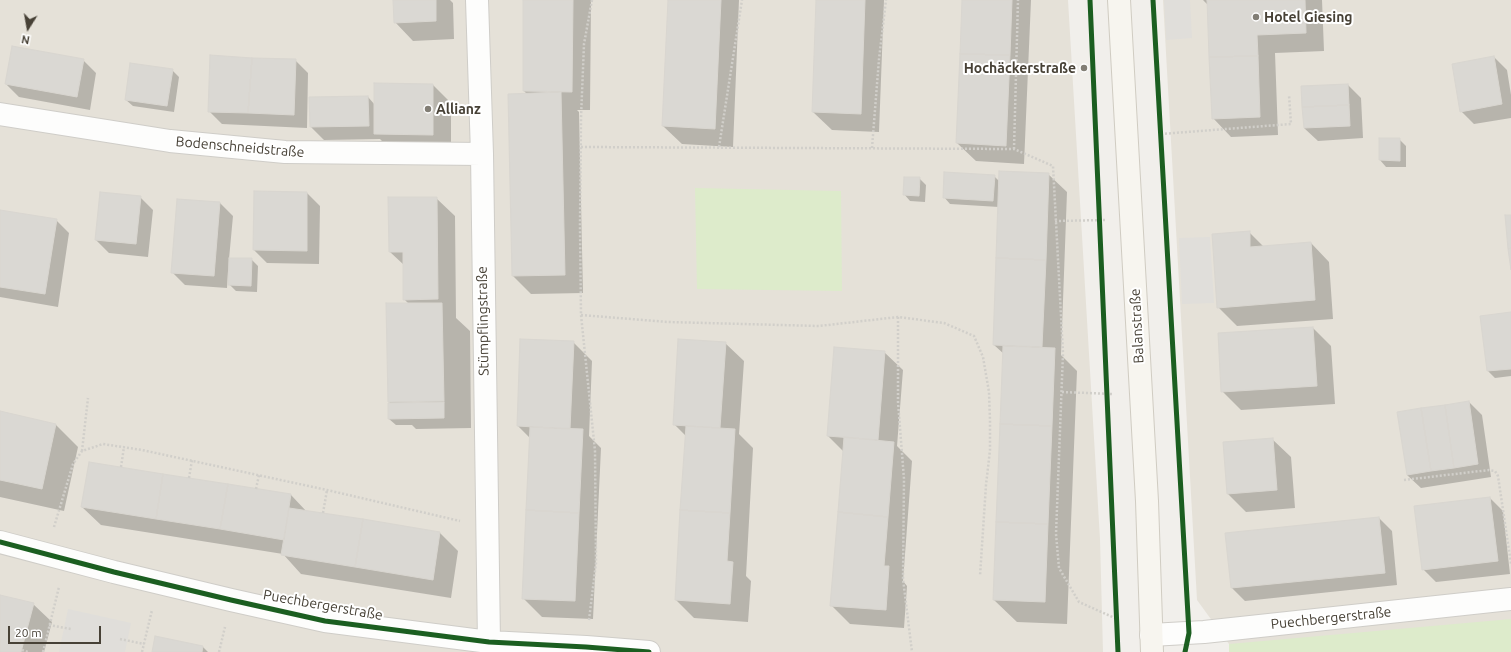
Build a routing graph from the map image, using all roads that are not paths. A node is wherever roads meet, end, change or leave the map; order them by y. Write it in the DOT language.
graph roads {
  1 [pos="478,0"];
  2 [pos="1119,0"];
  3 [pos="0,114"];
  4 [pos="482,154"];
  5 [pos="0,542"];
  6 [pos="1511,599"];
  7 [pos="489,642"];
  8 [pos="1151,644"];
  9 [pos="649,652"];
  1 -- 4 [label="street, Stümpflingstraße"];
  2 -- 8 [label="street, Balanstraße"];
  3 -- 4 [label="street, Bodenschneidstraße"];
  4 -- 7 [label="street, Stümpflingstraße"];
  5 -- 7 [label="street, Puechbergerstraße"];
  6 -- 8 [label="street, Puechbergerstraße"];
  7 -- 9 [label="street, Puechbergerstraße"];
}
